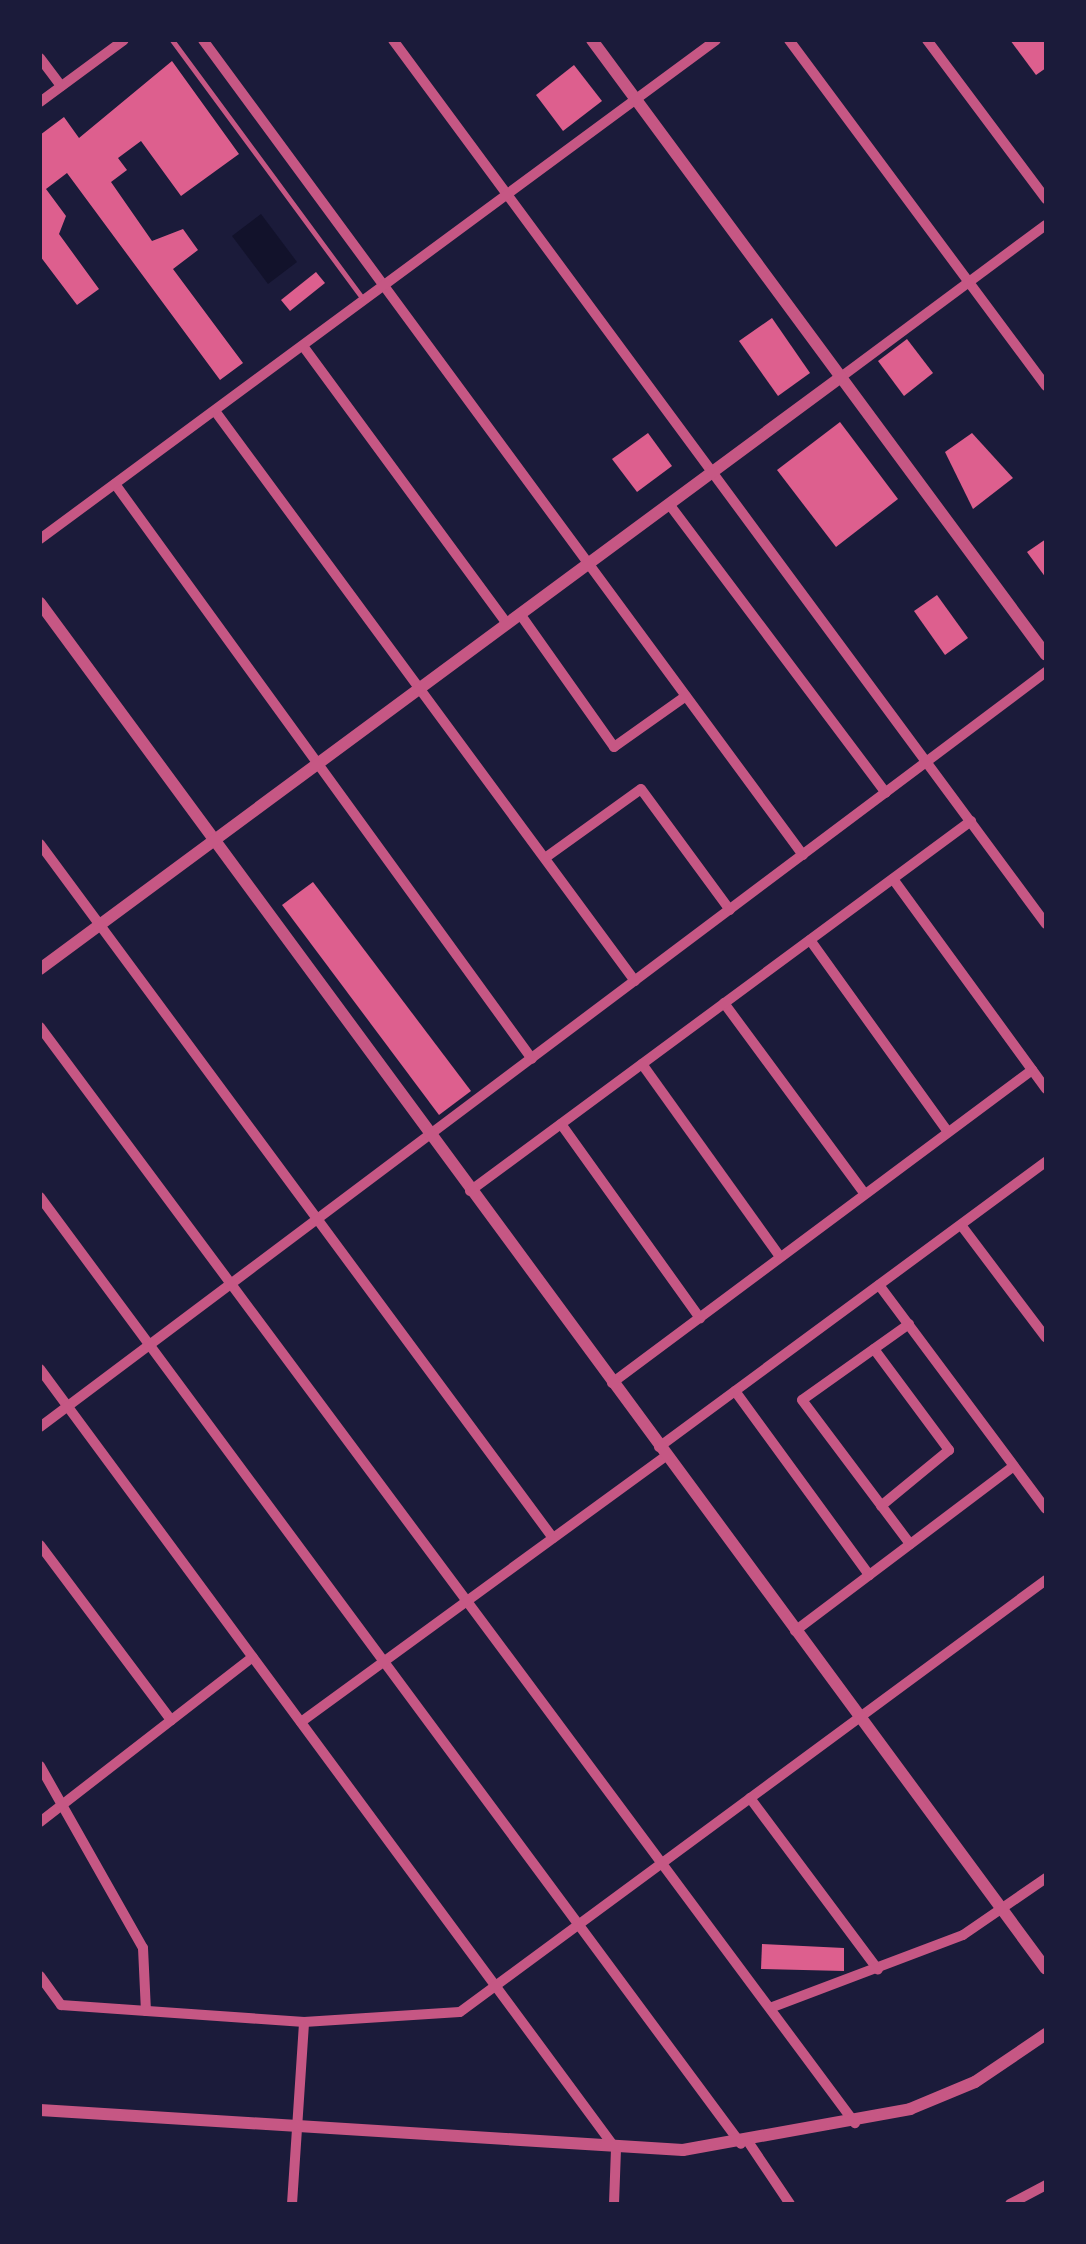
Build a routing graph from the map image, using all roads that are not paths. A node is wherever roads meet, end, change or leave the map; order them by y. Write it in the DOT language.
graph roads {
  1 [pos="124,40"];
  2 [pos="172,40"];
  3 [pos="203,40"];
  4 [pos="393,40"];
  5 [pos="592,40"];
  6 [pos="716,40"];
  7 [pos="789,40"];
  8 [pos="927,40"];
  9 [pos="40,58"];
  10 [pos="62,86"];
  11 [pos="634,96"];
  12 [pos="40,102"];
  13 [pos="508,192"];
  14 [pos="1046,198"];
  15 [pos="1046,225"];
  16 [pos="969,282"];
  17 [pos="384,286"];
  18 [pos="364,301"];
  19 [pos="303,346"];
  20 [pos="841,377"];
  21 [pos="1046,386"];
  22 [pos="216,411"];
  23 [pos="715,470"];
  24 [pos="115,484"];
  25 [pos="669,504"];
  26 [pos="40,539"];
  27 [pos="588,563"];
  28 [pos="40,603"];
  29 [pos="520,614"];
  30 [pos="507,624"];
  31 [pos="1046,655"];
  32 [pos="1046,672"];
  33 [pos="420,688"];
  34 [pos="686,696"];
  35 [pos="928,761"];
  36 [pos="318,763"];
  37 [pos="886,792"];
  38 [pos="971,821"];
  39 [pos="211,843"];
  40 [pos="40,844"];
  41 [pos="803,855"];
  42 [pos="545,858"];
  43 [pos="893,878"];
  44 [pos="730,910"];
  45 [pos="1046,924"];
  46 [pos="100,925"];
  47 [pos="810,940"];
  48 [pos="40,970"];
  49 [pos="635,981"];
  50 [pos="724,1003"];
  51 [pos="40,1027"];
  52 [pos="532,1058"];
  53 [pos="642,1064"];
  54 [pos="1032,1070"];
  55 [pos="1046,1089"];
  56 [pos="561,1124"];
  57 [pos="948,1132"];
  58 [pos="428,1136"];
  59 [pos="1046,1162"];
  60 [pos="470,1191"];
  61 [pos="865,1194"];
  62 [pos="40,1197"];
  63 [pos="317,1220"];
  64 [pos="961,1225"];
  65 [pos="780,1257"];
  66 [pos="231,1284"];
  67 [pos="879,1285"];
  68 [pos="700,1318"];
  69 [pos="909,1324"];
  70 [pos="1046,1338"];
  71 [pos="150,1345"];
  72 [pos="874,1348"];
  73 [pos="40,1368"];
  74 [pos="612,1383"];
  75 [pos="735,1391"];
  76 [pos="68,1406"];
  77 [pos="40,1428"];
  78 [pos="662,1451"];
  79 [pos="1014,1466"];
  80 [pos="881,1506"];
  81 [pos="1046,1508"];
  82 [pos="553,1538"];
  83 [pos="910,1544"];
  84 [pos="40,1546"];
  85 [pos="869,1575"];
  86 [pos="1046,1580"];
  87 [pos="467,1601"];
  88 [pos="795,1630"];
  89 [pos="253,1658"];
  90 [pos="384,1662"];
  91 [pos="860,1718"];
  92 [pos="171,1720"];
  93 [pos="301,1722"];
  94 [pos="40,1766"];
  95 [pos="750,1798"];
  96 [pos="66,1802"];
  97 [pos="40,1822"];
  98 [pos="662,1864"];
  99 [pos="1046,1878"];
  100 [pos="1002,1910"];
  101 [pos="579,1925"];
  102 [pos="1046,1969"];
  103 [pos="878,1970"];
  104 [pos="40,1976"];
  105 [pos="496,1986"];
  106 [pos="770,2008"];
  107 [pos="146,2011"];
  108 [pos="304,2022"];
  109 [pos="1046,2034"];
  110 [pos="40,2110"];
  111 [pos="856,2124"];
  112 [pos="295,2128"];
  113 [pos="745,2144"];
  114 [pos="616,2149"];
  115 [pos="1046,2185"];
  116 [pos="1030,2200"];
  117 [pos="292,2204"];
  118 [pos="614,2204"];
  119 [pos="790,2204"];
  120 [pos="1010,2204"];
  1 -- 10 [label="street"];
  2 -- 18 [label="lane"];
  3 -- 17 [label="street"];
  4 -- 13 [label="street"];
  5 -- 11 [label="street"];
  6 -- 11 [label="street"];
  7 -- 16 [label="street"];
  8 -- 14 [label="street"];
  9 -- 10 [label="street"];
  10 -- 12 [label="street"];
  11 -- 13 [label="street"];
  11 -- 20 [label="street"];
  13 -- 17 [label="street"];
  13 -- 23 [label="street"];
  15 -- 16 [label="street"];
  16 -- 20 [label="street"];
  16 -- 21 [label="street"];
  17 -- 18 [label="street"];
  17 -- 27 [label="street"];
  18 -- 19 [label="street"];
  19 -- 22 [label="street"];
  19 -- 30 [label="street"];
  20 -- 23 [label="street"];
  20 -- 31 [label="street"];
  22 -- 24 [label="street"];
  22 -- 33 [label="street"];
  23 -- 25 [label="street"];
  23 -- 35 [label="street"];
  24 -- 26 [label="street"];
  24 -- 36 [label="street"];
  25 -- 27 [label="street"];
  25 -- 37 [label="street"];
  27 -- 29 [label="street"];
  27 -- 34 [label="street"];
  28 -- 39 [label="street"];
  29 -- 30 [label="street"];
  29 -- 34 [label="street"];
  30 -- 33 [label="street"];
  32 -- 35 [label="street"];
  33 -- 36 [label="street"];
  33 -- 42 [label="street"];
  34 -- 41 [label="street"];
  35 -- 37 [label="street"];
  35 -- 38 [label="street"];
  36 -- 39 [label="street"];
  36 -- 52 [label="street"];
  37 -- 41 [label="street"];
  38 -- 43 [label="street"];
  38 -- 45 [label="street"];
  39 -- 46 [label="street"];
  39 -- 58 [label="street"];
  40 -- 46 [label="street"];
  41 -- 44 [label="street"];
  42 -- 44 [label="street"];
  42 -- 49 [label="street"];
  43 -- 47 [label="street"];
  43 -- 54 [label="street"];
  44 -- 49 [label="street"];
  46 -- 48 [label="street"];
  46 -- 63 [label="street"];
  47 -- 50 [label="street"];
  47 -- 57 [label="street"];
  49 -- 52 [label="street"];
  50 -- 53 [label="street"];
  50 -- 61 [label="street"];
  51 -- 66 [label="street"];
  52 -- 58 [label="street"];
  53 -- 56 [label="street"];
  53 -- 65 [label="street"];
  54 -- 55 [label="street"];
  54 -- 57 [label="street"];
  56 -- 60 [label="street"];
  56 -- 68 [label="street"];
  57 -- 61 [label="street"];
  58 -- 60 [label="street"];
  58 -- 63 [label="street"];
  59 -- 64 [label="street"];
  60 -- 74 [label="street"];
  61 -- 65 [label="street"];
  62 -- 71 [label="street"];
  63 -- 66 [label="street"];
  63 -- 82 [label="street"];
  64 -- 67 [label="street"];
  64 -- 70 [label="street"];
  65 -- 68 [label="street"];
  66 -- 71 [label="street"];
  66 -- 87 [label="street"];
  67 -- 69 [label="street"];
  67 -- 75 [label="street"];
  68 -- 74 [label="street"];
  69 -- 72 [label="street"];
  69 -- 79 [label="street"];
  71 -- 76 [label="street"];
  71 -- 90 [label="street"];
  72 -- 80 [label="street"];
  72 -- 80 [label="street"];
  73 -- 76 [label="street"];
  74 -- 78 [label="street"];
  75 -- 78 [label="street"];
  75 -- 85 [label="street"];
  76 -- 77 [label="street"];
  76 -- 89 [label="street"];
  78 -- 82 [label="street"];
  78 -- 88 [label="street"];
  79 -- 81 [label="street"];
  79 -- 83 [label="street"];
  80 -- 83 [label="street"];
  82 -- 87 [label="street"];
  83 -- 85 [label="street"];
  84 -- 92 [label="street"];
  85 -- 88 [label="street"];
  86 -- 91 [label="street"];
  87 -- 90 [label="street"];
  87 -- 98 [label="street"];
  88 -- 91 [label="street"];
  89 -- 92 [label="street"];
  89 -- 93 [label="street"];
  90 -- 93 [label="street"];
  90 -- 101 [label="street"];
  91 -- 95 [label="street"];
  91 -- 100 [label="street"];
  92 -- 96 [label="street"];
  93 -- 105 [label="street"];
  94 -- 96 [label="street"];
  95 -- 98 [label="street"];
  95 -- 103 [label="street"];
  96 -- 97 [label="street"];
  96 -- 107 [label="street"];
  98 -- 101 [label="street"];
  98 -- 106 [label="street"];
  99 -- 100 [label="street"];
  100 -- 102 [label="street"];
  100 -- 103 [label="street"];
  101 -- 105 [label="street"];
  101 -- 113 [label="street"];
  103 -- 106 [label="street"];
  104 -- 107 [label="street"];
  105 -- 108 [label="street"];
  105 -- 114 [label="street"];
  106 -- 111 [label="street"];
  107 -- 108 [label="street"];
  108 -- 112 [label="street"];
  109 -- 111 [label="street"];
  110 -- 112 [label="street"];
  111 -- 113 [label="street"];
  112 -- 114 [label="street"];
  112 -- 117 [label="street"];
  113 -- 114 [label="street"];
  113 -- 119 [label="street"];
  114 -- 118 [label="street"];
  115 -- 116 [label="street"];
  116 -- 120 [label="street"];
}
